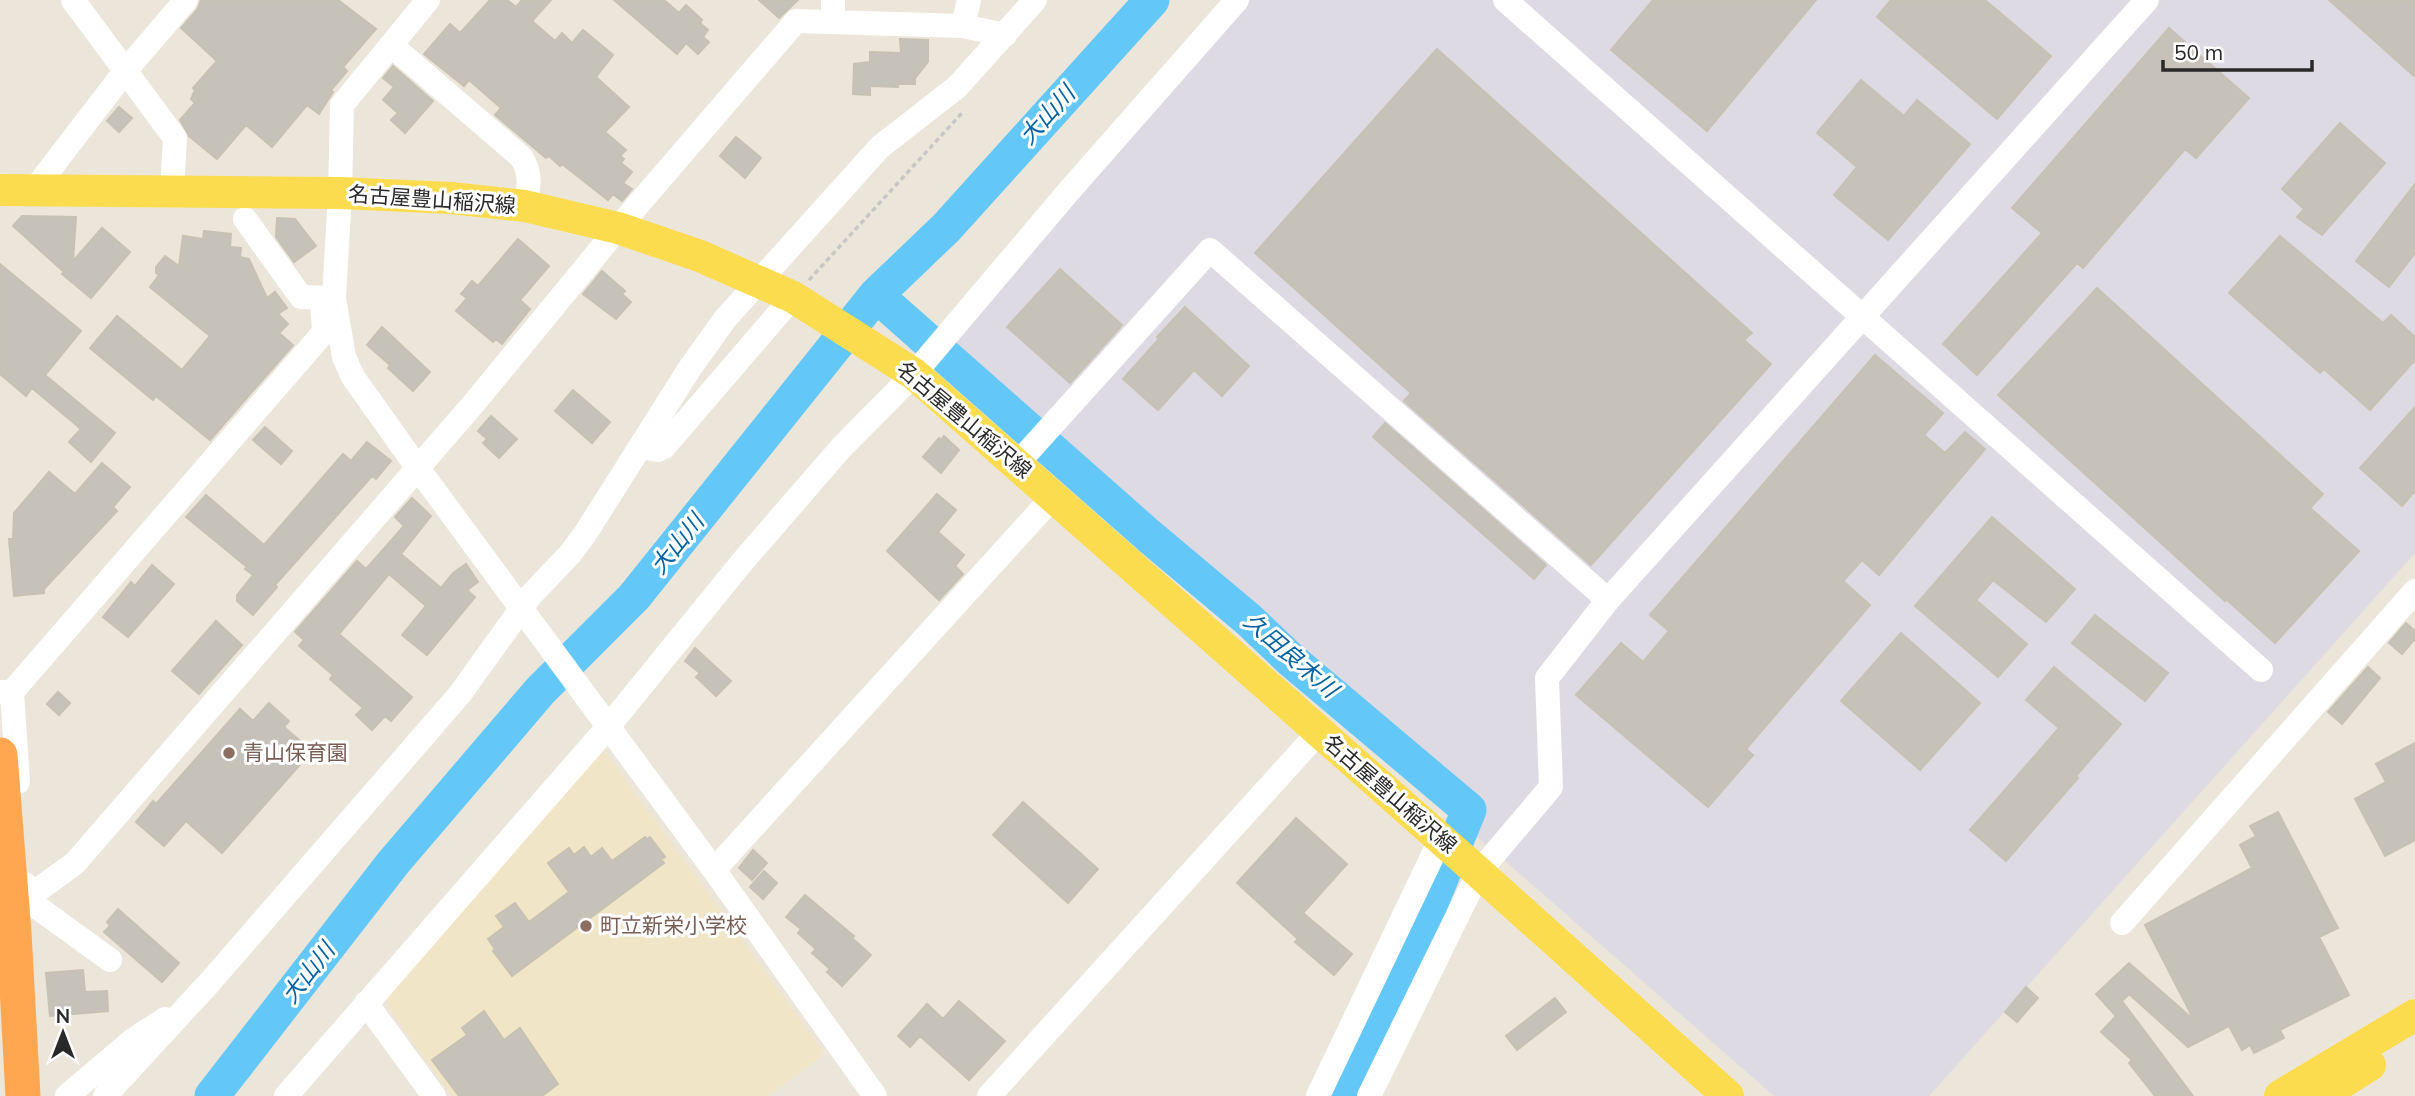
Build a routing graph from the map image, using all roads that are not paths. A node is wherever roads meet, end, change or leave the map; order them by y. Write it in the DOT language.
graph roads {
  1 [pos="74,0"];
  2 [pos="186,0"];
  3 [pos="428,0"];
  4 [pos="969,0"];
  5 [pos="1035,0"];
  6 [pos="1237,0"];
  7 [pos="1505,0"];
  8 [pos="2147,0"];
  9 [pos="833,11"];
  10 [pos="963,26"];
  11 [pos="1005,35"];
  12 [pos="391,45"];
  13 [pos="126,70"];
  14 [pos="0,190"];
  15 [pos="34,190"];
  16 [pos="172,191"];
  17 [pos="341,193"];
  18 [pos="525,206"];
  19 [pos="245,219"];
  20 [pos="618,228"];
  21 [pos="759,282"];
  22 [pos="328,298"];
  23 [pos="796,299"];
  24 [pos="1863,316"];
  25 [pos="911,363"];
  26 [pos="643,442"];
  27 [pos="1021,459"];
  28 [pos="417,467"];
  29 [pos="1054,496"];
  30 [pos="2415,591"];
  31 [pos="1608,600"];
  32 [pos="524,613"];
  33 [pos="2262,670"];
  34 [pos="6,692"];
  35 [pos="608,726"];
  36 [pos="1319,732"];
  37 [pos="0,755"];
  38 [pos="1441,839"];
  39 [pos="714,870"];
  40 [pos="1478,871"];
  41 [pos="13,890"];
  42 [pos="2122,923"];
  43 [pos="110,960"];
  44 [pos="193,1001"];
  45 [pos="366,1003"];
  46 [pos="2415,1015"];
  47 [pos="2415,1036"];
  48 [pos="15,1096"];
  49 [pos="23,1096"];
  50 [pos="67,1096"];
  51 [pos="105,1096"];
  52 [pos="286,1096"];
  53 [pos="434,1096"];
  54 [pos="875,1096"];
  55 [pos="989,1096"];
  56 [pos="1318,1096"];
  57 [pos="1369,1096"];
  58 [pos="1728,1096"];
  59 [pos="2280,1096"];
  60 [pos="2321,1096"];
  1 -- 13 [label="street"];
  2 -- 13 [label="street"];
  3 -- 12 [label="street"];
  4 -- 10 [label="street"];
  5 -- 11 [label="street"];
  6 -- 25 [label="street"];
  7 -- 24 [label="street"];
  8 -- 24 [label="street"];
  9 -- 10 [label="street"];
  9 -- 20 [label="street"];
  10 -- 11 [label="street"];
  11 -- 21 [label="street"];
  12 -- 17 [label="street"];
  12 -- 18 [label="street"];
  13 -- 15 [label="street"];
  13 -- 16 [label="street"];
  14 -- 15 [label="main road, 名古屋豊山稲沢線"];
  15 -- 16 [label="main road, 名古屋豊山稲沢線"];
  16 -- 17 [label="main road, 名古屋豊山稲沢線"];
  17 -- 18 [label="main road, 名古屋豊山稲沢線"];
  17 -- 22 [label="street"];
  18 -- 20 [label="main road, 名古屋豊山稲沢線"];
  19 -- 22 [label="street"];
  20 -- 21 [label="main road, 名古屋豊山稲沢線"];
  20 -- 28 [label="street"];
  21 -- 23 [label="main road, 名古屋豊山稲沢線"];
  21 -- 26 [label="street"];
  22 -- 28 [label="street"];
  22 -- 34 [label="street"];
  23 -- 25 [label="main road, 名古屋豊山稲沢線"];
  23 -- 26 [label="street"];
  24 -- 31 [label="street"];
  24 -- 33 [label="street"];
  25 -- 27 [label="main road, 名古屋豊山稲沢線"];
  25 -- 35 [label="street"];
  26 -- 32 [label="street"];
  27 -- 29 [label="main road, 名古屋豊山稲沢線"];
  27 -- 31 [label="street"];
  28 -- 32 [label="street"];
  28 -- 41 [label="street"];
  29 -- 36 [label="main road, 名古屋豊山稲沢線"];
  29 -- 39 [label="street"];
  30 -- 42 [label="street"];
  31 -- 40 [label="street"];
  32 -- 35 [label="street"];
  32 -- 44 [label="street"];
  34 -- 41 [label="street"];
  35 -- 39 [label="street"];
  35 -- 45 [label="street"];
  36 -- 38 [label="main road, 名古屋豊山稲沢線"];
  36 -- 55 [label="street"];
  37 -- 49 [label="highway"];
  38 -- 40 [label="main road, 名古屋豊山稲沢線"];
  38 -- 56 [label="street"];
  39 -- 54 [label="street"];
  40 -- 57 [label="street"];
  40 -- 58 [label="main road, 名古屋豊山稲沢線"];
  41 -- 43 [label="street"];
  41 -- 48 [label="highway"];
  44 -- 50 [label="street"];
  44 -- 51 [label="street"];
  45 -- 52 [label="street"];
  45 -- 53 [label="street"];
  46 -- 59 [label="main road"];
  47 -- 60 [label="main road"];
}
